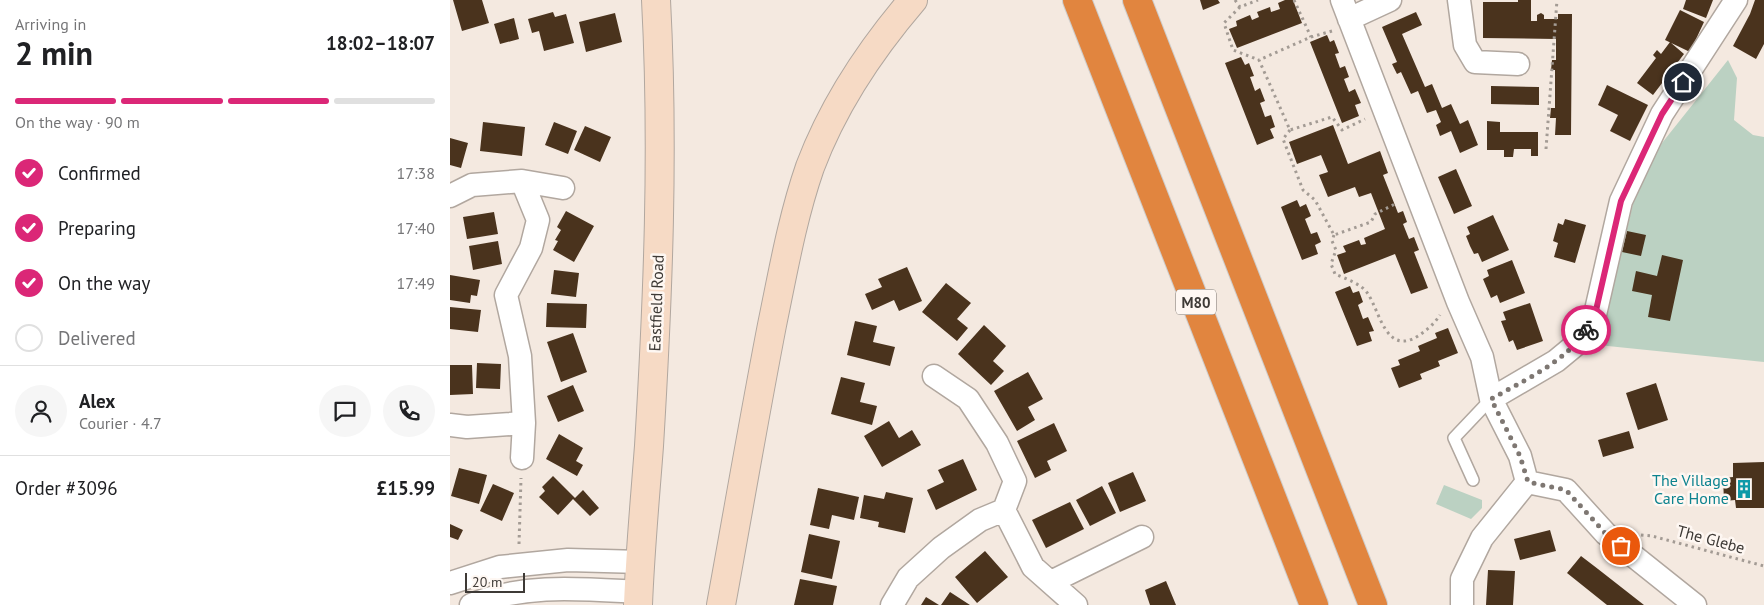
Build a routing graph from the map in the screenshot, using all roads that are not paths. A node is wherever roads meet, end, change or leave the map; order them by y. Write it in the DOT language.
graph roads {
  1 [pos="656,0"];
  2 [pos="913,0"];
  3 [pos="1077,0"];
  4 [pos="1137,0"];
  5 [pos="1390,0"];
  6 [pos="1459,0"];
  7 [pos="1736,0"];
  8 [pos="1348,15"];
  9 [pos="1518,64"];
  10 [pos="522,182"];
  11 [pos="563,188"];
  12 [pos="450,196"];
  13 [pos="934,376"];
  14 [pos="1491,399"];
  15 [pos="524,423"];
  16 [pos="450,424"];
  17 [pos="522,458"];
  18 [pos="1473,480"];
  19 [pos="1528,482"];
  20 [pos="1004,510"];
  21 [pos="1142,537"];
  22 [pos="641,562"];
  23 [pos="1050,582"];
  24 [pos="450,583"];
  25 [pos="638,598"];
  26 [pos="471,605"];
  27 [pos="722,605"];
  28 [pos="892,605"];
  29 [pos="1076,605"];
  30 [pos="1314,605"];
  31 [pos="1373,605"];
  32 [pos="1462,605"];
  33 [pos="1695,605"];
  1 -- 22 [label="street, Eastfield Road"];
  2 -- 27 [label="street"];
  3 -- 30 [label="highway, M80"];
  4 -- 31 [label="highway"];
  5 -- 8 [label="street"];
  6 -- 9 [label="street"];
  7 -- 14 [label="street"];
  8 -- 14 [label="street"];
  10 -- 11 [label="street"];
  10 -- 12 [label="street"];
  10 -- 15 [label="street"];
  13 -- 20 [label="street"];
  14 -- 18 [label="lane"];
  14 -- 19 [label="street"];
  15 -- 16 [label="street"];
  15 -- 17 [label="street"];
  19 -- 32 [label="street"];
  19 -- 33 [label="street"];
  20 -- 23 [label="street"];
  20 -- 28 [label="street"];
  21 -- 23 [label="street"];
  22 -- 24 [label="street"];
  22 -- 25 [label="street, Eastfield Road"];
  23 -- 29 [label="street"];
  25 -- 26 [label="street"];
}
